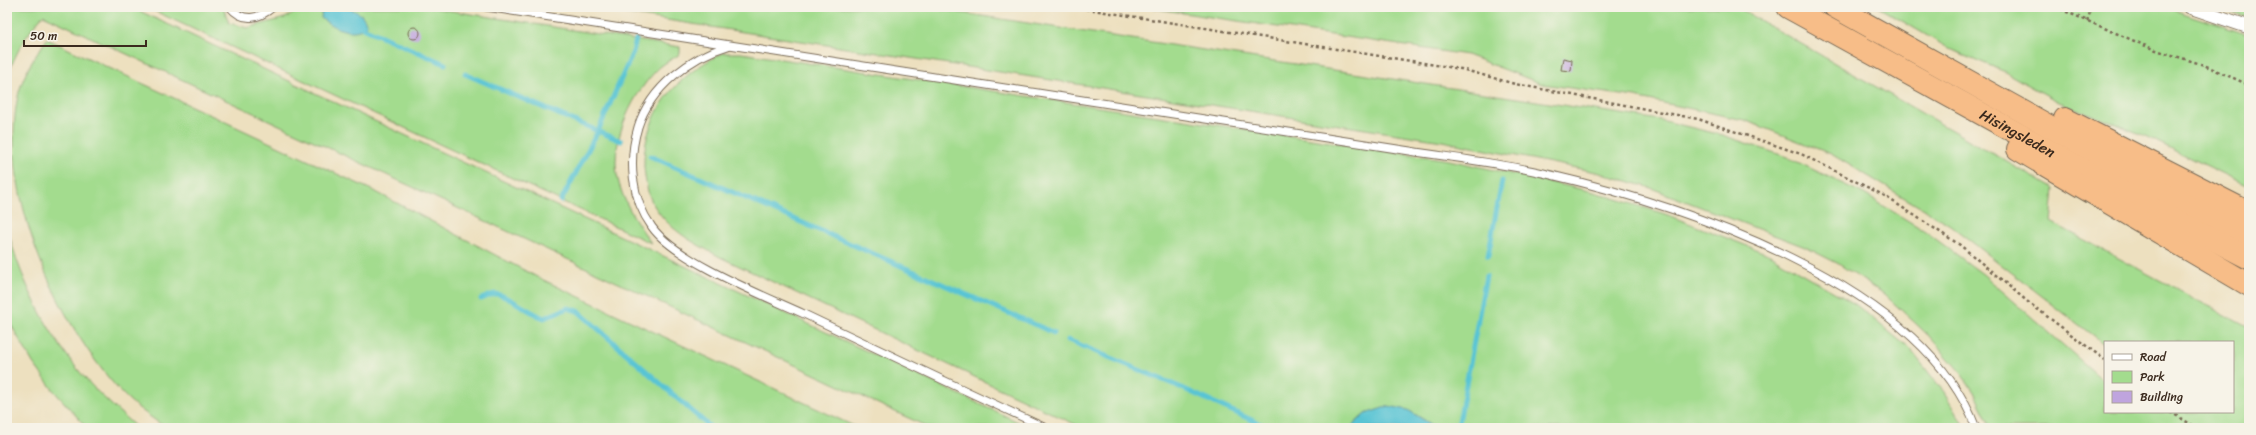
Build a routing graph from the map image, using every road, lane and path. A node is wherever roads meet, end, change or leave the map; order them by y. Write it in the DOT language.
graph roads {
  1 [pos="230,7"];
  2 [pos="273,7"];
  3 [pos="486,7"];
  4 [pos="1074,7"];
  5 [pos="1788,7"];
  6 [pos="2055,7"];
  7 [pos="2092,7"];
  8 [pos="2190,7"];
  9 [pos="1843,20"];
  10 [pos="2087,21"];
  11 [pos="2249,27"];
  12 [pos="730,46"];
  13 [pos="2249,85"];
  14 [pos="2249,213"];
  15 [pos="2249,234"];
  16 [pos="2249,258"];
  17 [pos="2249,285"];
  18 [pos="2104,359"];
  19 [pos="2172,413"];
  20 [pos="2194,426"];
  21 [pos="1046,428"];
  22 [pos="1976,428"];
  1 -- 2 [label="lane"];
  3 -- 12 [label="lane"];
  4 -- 18 [label="path"];
  5 -- 9 [label="highway, Hisingsleden"];
  6 -- 10 [label="path"];
  7 -- 10 [label="path"];
  8 -- 11 [label="street"];
  9 -- 14 [label="highway"];
  9 -- 15 [label="highway, Hisingsleden"];
  9 -- 16 [label="highway, Hisingsleden"];
  9 -- 17 [label="highway"];
  10 -- 13 [label="path"];
  12 -- 21 [label="lane"];
  12 -- 22 [label="lane"];
  19 -- 20 [label="path"];
}
